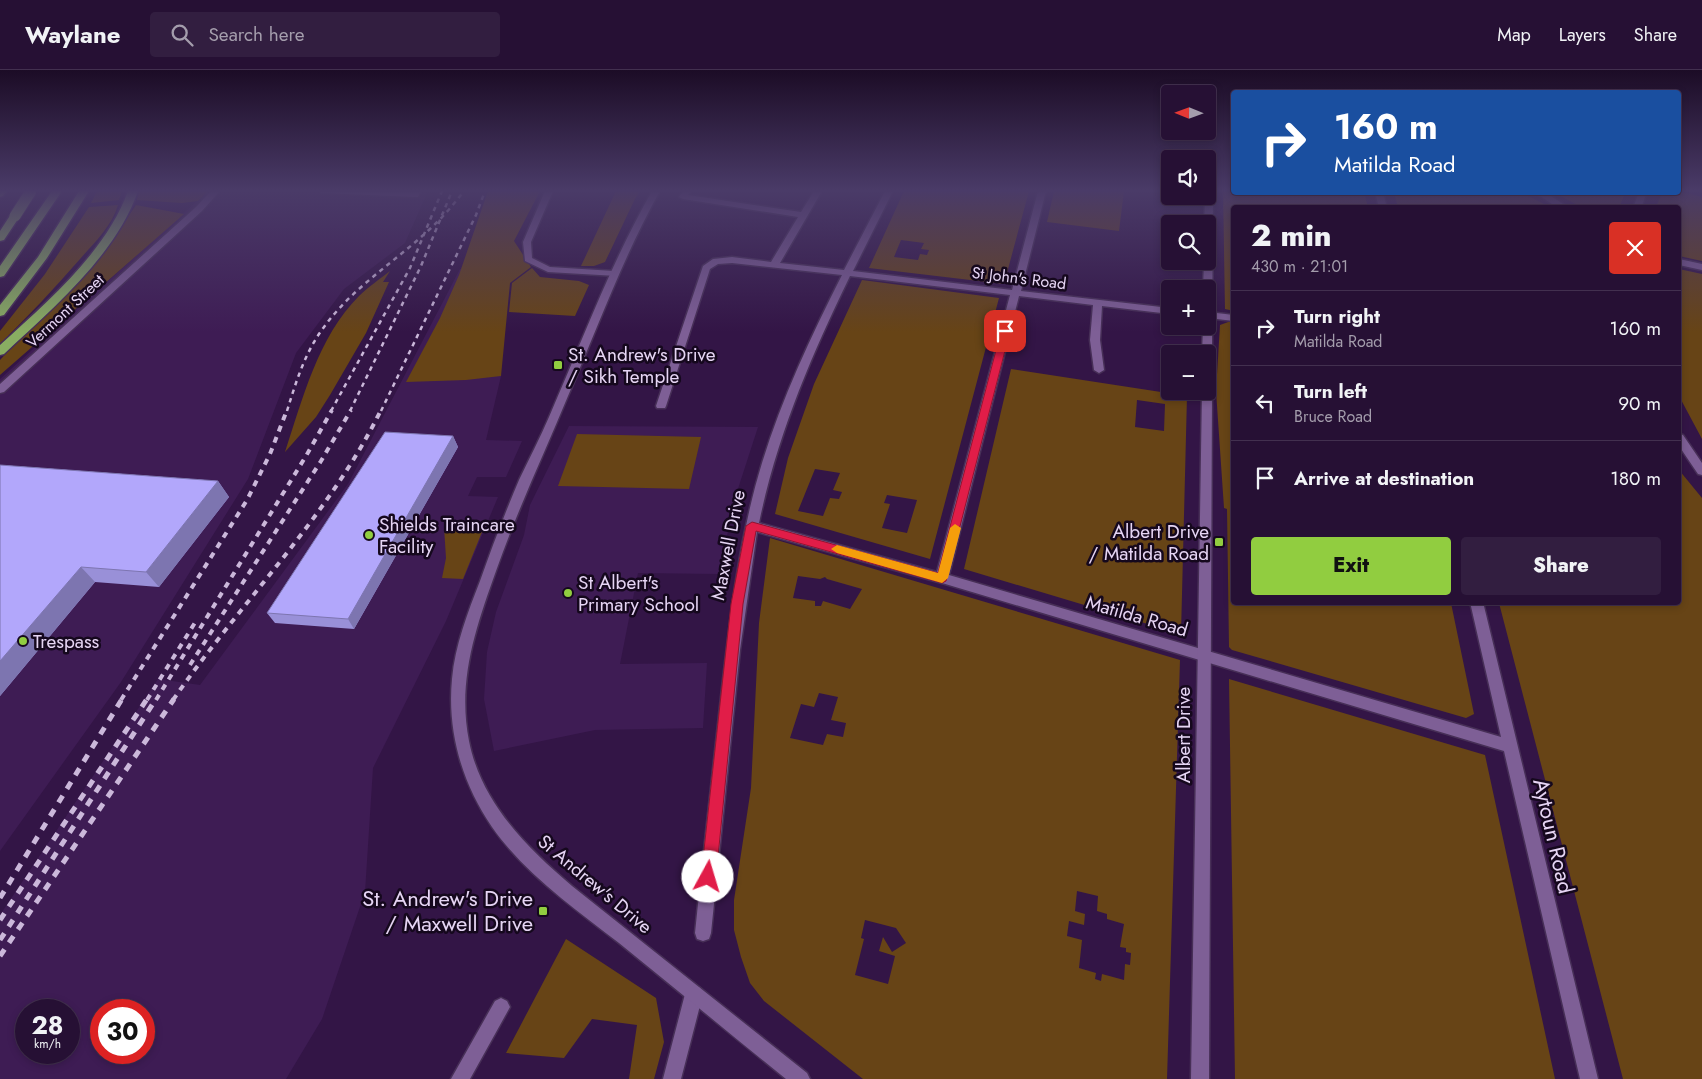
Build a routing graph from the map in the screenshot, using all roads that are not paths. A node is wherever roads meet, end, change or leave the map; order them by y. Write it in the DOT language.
graph roads {
  1 [pos="25,238"];
  2 [pos="55,238"];
  3 [pos="108,238"];
  4 [pos="167,238"];
  5 [pos="528,238"];
  6 [pos="631,238"];
  7 [pos="790,238"];
  8 [pos="866,238"];
  9 [pos="1030,238"];
  10 [pos="1209,238"];
  11 [pos="1681,262"];
  12 [pos="774,265"];
  13 [pos="1702,267"];
  14 [pos="0,274"];
  15 [pos="614,274"];
  16 [pos="848,274"];
  17 [pos="1208,280"];
  18 [pos="1015,293"];
  19 [pos="1098,303"];
  20 [pos="1161,310"];
  21 [pos="0,312"];
  22 [pos="1216,316"];
  23 [pos="1231,318"];
  24 [pos="0,351"];
  25 [pos="1099,370"];
  26 [pos="0,390"];
  27 [pos="1207,400"];
  28 [pos="660,406"];
  29 [pos="1681,441"];
  30 [pos="1702,471"];
  31 [pos="752,526"];
  32 [pos="942,578"];
  33 [pos="1477,605"];
  34 [pos="1204,655"];
  35 [pos="1510,746"];
  36 [pos="703,933"];
  37 [pos="694,994"];
  38 [pos="501,1007"];
  39 [pos="460,1079"];
  40 [pos="672,1079"];
  41 [pos="801,1079"];
  42 [pos="1200,1079"];
  43 [pos="1589,1079"];
  1 -- 14 [label="highway"];
  2 -- 21 [label="highway"];
  3 -- 24 [label="highway"];
  4 -- 26 [label="street, Vermont Street"];
  5 -- 15 [label="street"];
  6 -- 15 [label="street, St Andrew's Drive"];
  7 -- 12 [label="street"];
  8 -- 16 [label="street, Maxwell Drive"];
  9 -- 18 [label="street"];
  10 -- 17 [label="street"];
  11 -- 13 [label="street"];
  12 -- 16 [label="street, St John's Road"];
  12 -- 28 [label="street, St John's Road"];
  15 -- 37 [label="street, St Andrew's Drive"];
  16 -- 18 [label="street, St John's Road"];
  16 -- 31 [label="street, Maxwell Drive"];
  18 -- 19 [label="street, St John's Road"];
  18 -- 32 [label="street"];
  19 -- 20 [label="street, St John's Road"];
  19 -- 25 [label="street"];
  22 -- 23 [label="street"];
  27 -- 34 [label="street, Albert Drive"];
  29 -- 30 [label="street"];
  31 -- 32 [label="street, Matilda Road"];
  31 -- 36 [label="street, Maxwell Drive"];
  32 -- 34 [label="street, Matilda Road"];
  33 -- 35 [label="street, Aytoun Road"];
  34 -- 35 [label="street, Matilda Road"];
  34 -- 42 [label="street, Albert Drive"];
  35 -- 43 [label="street, Aytoun Road"];
  37 -- 40 [label="street"];
  37 -- 41 [label="street, St Andrew's Drive"];
  38 -- 39 [label="street"];
}
